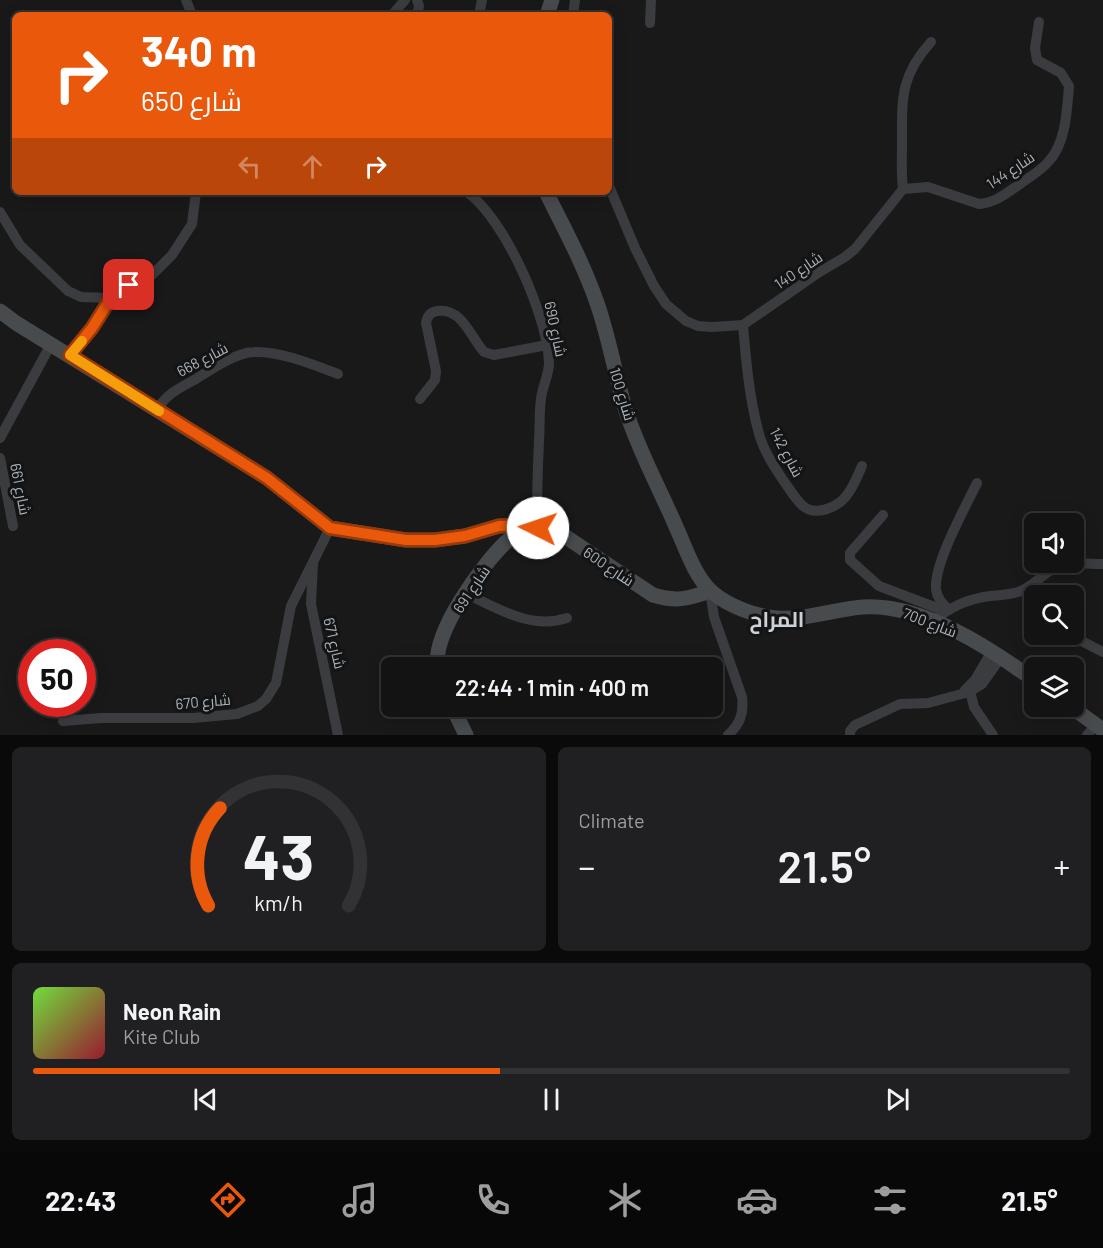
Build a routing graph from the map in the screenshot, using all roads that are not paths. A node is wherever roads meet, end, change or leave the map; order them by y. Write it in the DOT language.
graph roads {
  1 [pos="405,0"];
  2 [pos="651,0"];
  3 [pos="395,12"];
  4 [pos="650,22"];
  5 [pos="1040,22"];
  6 [pos="931,42"];
  7 [pos="903,189"];
  8 [pos="612,193"];
  9 [pos="196,195"];
  10 [pos="470,195"];
  11 [pos="547,195"];
  12 [pos="0,212"];
  13 [pos="111,298"];
  14 [pos="0,311"];
  15 [pos="743,325"];
  16 [pos="51,344"];
  17 [pos="547,345"];
  18 [pos="70,355"];
  19 [pos="338,374"];
  20 [pos="420,399"];
  21 [pos="157,410"];
  22 [pos="0,438"];
  23 [pos="0,458"];
  24 [pos="862,466"];
  25 [pos="977,483"];
  26 [pos="883,515"];
  27 [pos="13,526"];
  28 [pos="533,527"];
  29 [pos="330,528"];
  30 [pos="313,558"];
  31 [pos="1103,564"];
  32 [pos="711,591"];
  33 [pos="465,593"];
  34 [pos="946,610"];
  35 [pos="567,618"];
  36 [pos="932,622"];
  37 [pos="1084,642"];
  38 [pos="1103,652"];
  39 [pos="997,654"];
  40 [pos="438,657"];
  41 [pos="1024,673"];
  42 [pos="967,690"];
  43 [pos="457,717"];
  44 [pos="1081,717"];
  45 [pos="63,720"];
  46 [pos="1095,730"];
  47 [pos="338,735"];
  48 [pos="466,735"];
  49 [pos="728,735"];
  50 [pos="850,735"];
  51 [pos="993,735"];
  1 -- 3 [label="street"];
  2 -- 4 [label="street"];
  5 -- 7 [label="street, شارع 144"];
  6 -- 7 [label="street"];
  7 -- 15 [label="street, شارع 140"];
  8 -- 15 [label="street"];
  9 -- 13 [label="street"];
  10 -- 17 [label="street, شارع 690"];
  11 -- 32 [label="main road, شارع 100"];
  12 -- 13 [label="street"];
  13 -- 18 [label="street"];
  14 -- 16 [label="main road, شارع 600"];
  15 -- 24 [label="street, شارع 142"];
  16 -- 18 [label="main road, شارع 600"];
  16 -- 22 [label="street"];
  17 -- 20 [label="street"];
  17 -- 28 [label="street, شارع 690"];
  18 -- 21 [label="main road, شارع 600"];
  19 -- 21 [label="street, شارع 668"];
  21 -- 29 [label="main road, شارع 600"];
  23 -- 27 [label="street, شارع 661"];
  25 -- 34 [label="street"];
  26 -- 34 [label="street"];
  28 -- 29 [label="main road, شارع 600"];
  28 -- 32 [label="main road, شارع 600"];
  28 -- 33 [label="main road, شارع 691"];
  29 -- 30 [label="street, شارع 670"];
  30 -- 45 [label="street, شارع 670"];
  30 -- 47 [label="street, شارع 671"];
  31 -- 34 [label="street"];
  32 -- 36 [label="main road, شارع 700"];
  32 -- 49 [label="street"];
  33 -- 35 [label="street"];
  33 -- 40 [label="main road, شارع 691"];
  34 -- 36 [label="street"];
  36 -- 39 [label="main road, شارع 700"];
  37 -- 38 [label="street"];
  39 -- 41 [label="main road, شارع 700"];
  39 -- 42 [label="street"];
  42 -- 50 [label="street"];
  42 -- 51 [label="street"];
  43 -- 48 [label="main road"];
  44 -- 46 [label="main road"];
}
